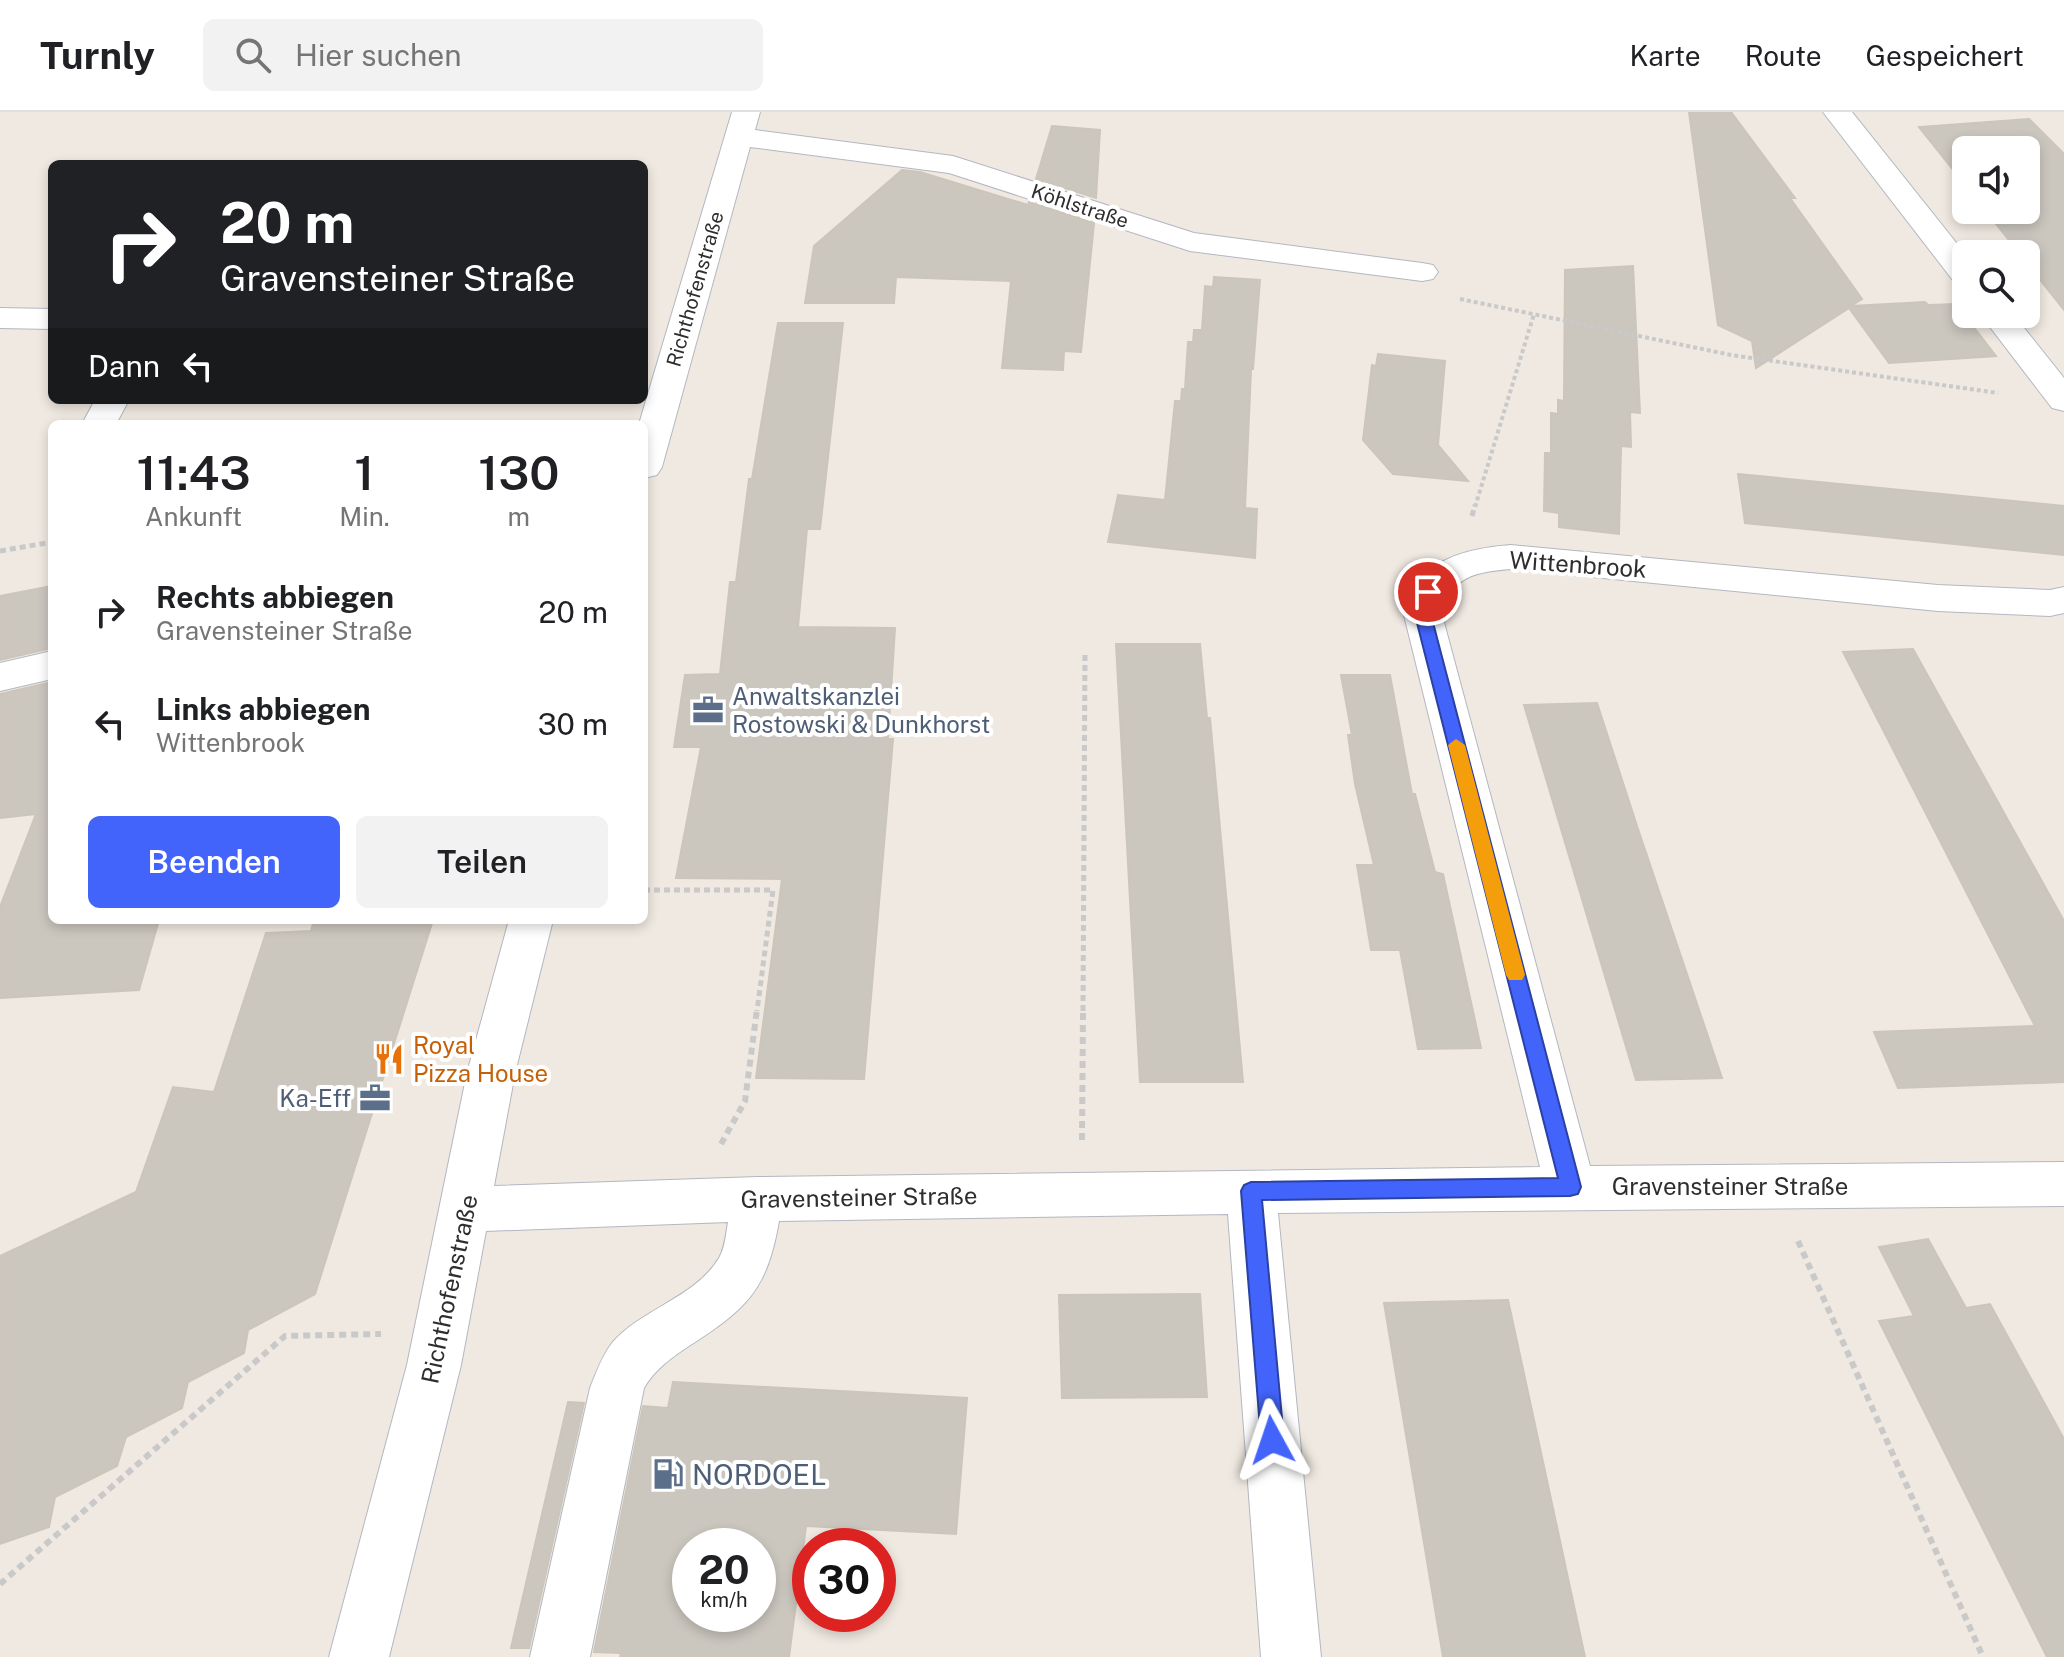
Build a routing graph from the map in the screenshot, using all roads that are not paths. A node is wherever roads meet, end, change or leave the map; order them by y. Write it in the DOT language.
graph roads {
  1 [pos="1837,112"];
  2 [pos="742,124"];
  3 [pos="1952,258"];
  4 [pos="1422,272"];
  5 [pos="0,318"];
  6 [pos="48,319"];
  7 [pos="2007,328"];
  8 [pos="2064,401"];
  9 [pos="648,453"];
  10 [pos="2064,600"];
  11 [pos="48,666"];
  12 [pos="0,677"];
  13 [pos="530,924"];
  14 [pos="2064,1184"];
  15 [pos="1570,1187"];
  16 [pos="1251,1191"];
  17 [pos="758,1199"];
  18 [pos="466,1210"];
  19 [pos="359,1657"];
  20 [pos="560,1657"];
  21 [pos="1291,1657"];
  1 -- 3 [label="street"];
  2 -- 4 [label="street, Köhlstraße"];
  2 -- 9 [label="street, Richthofenstraße"];
  5 -- 6 [label="street"];
  7 -- 8 [label="street"];
  10 -- 15 [label="street, Wittenbrook"];
  11 -- 12 [label="street"];
  13 -- 18 [label="street, Richthofenstraße"];
  14 -- 15 [label="street, Gravensteiner Straße"];
  15 -- 16 [label="street, Gravensteiner Straße"];
  16 -- 17 [label="street, Gravensteiner Straße"];
  16 -- 21 [label="street"];
  17 -- 18 [label="street, Gravensteiner Straße"];
  17 -- 20 [label="street"];
  18 -- 19 [label="street, Richthofenstraße"];
}
